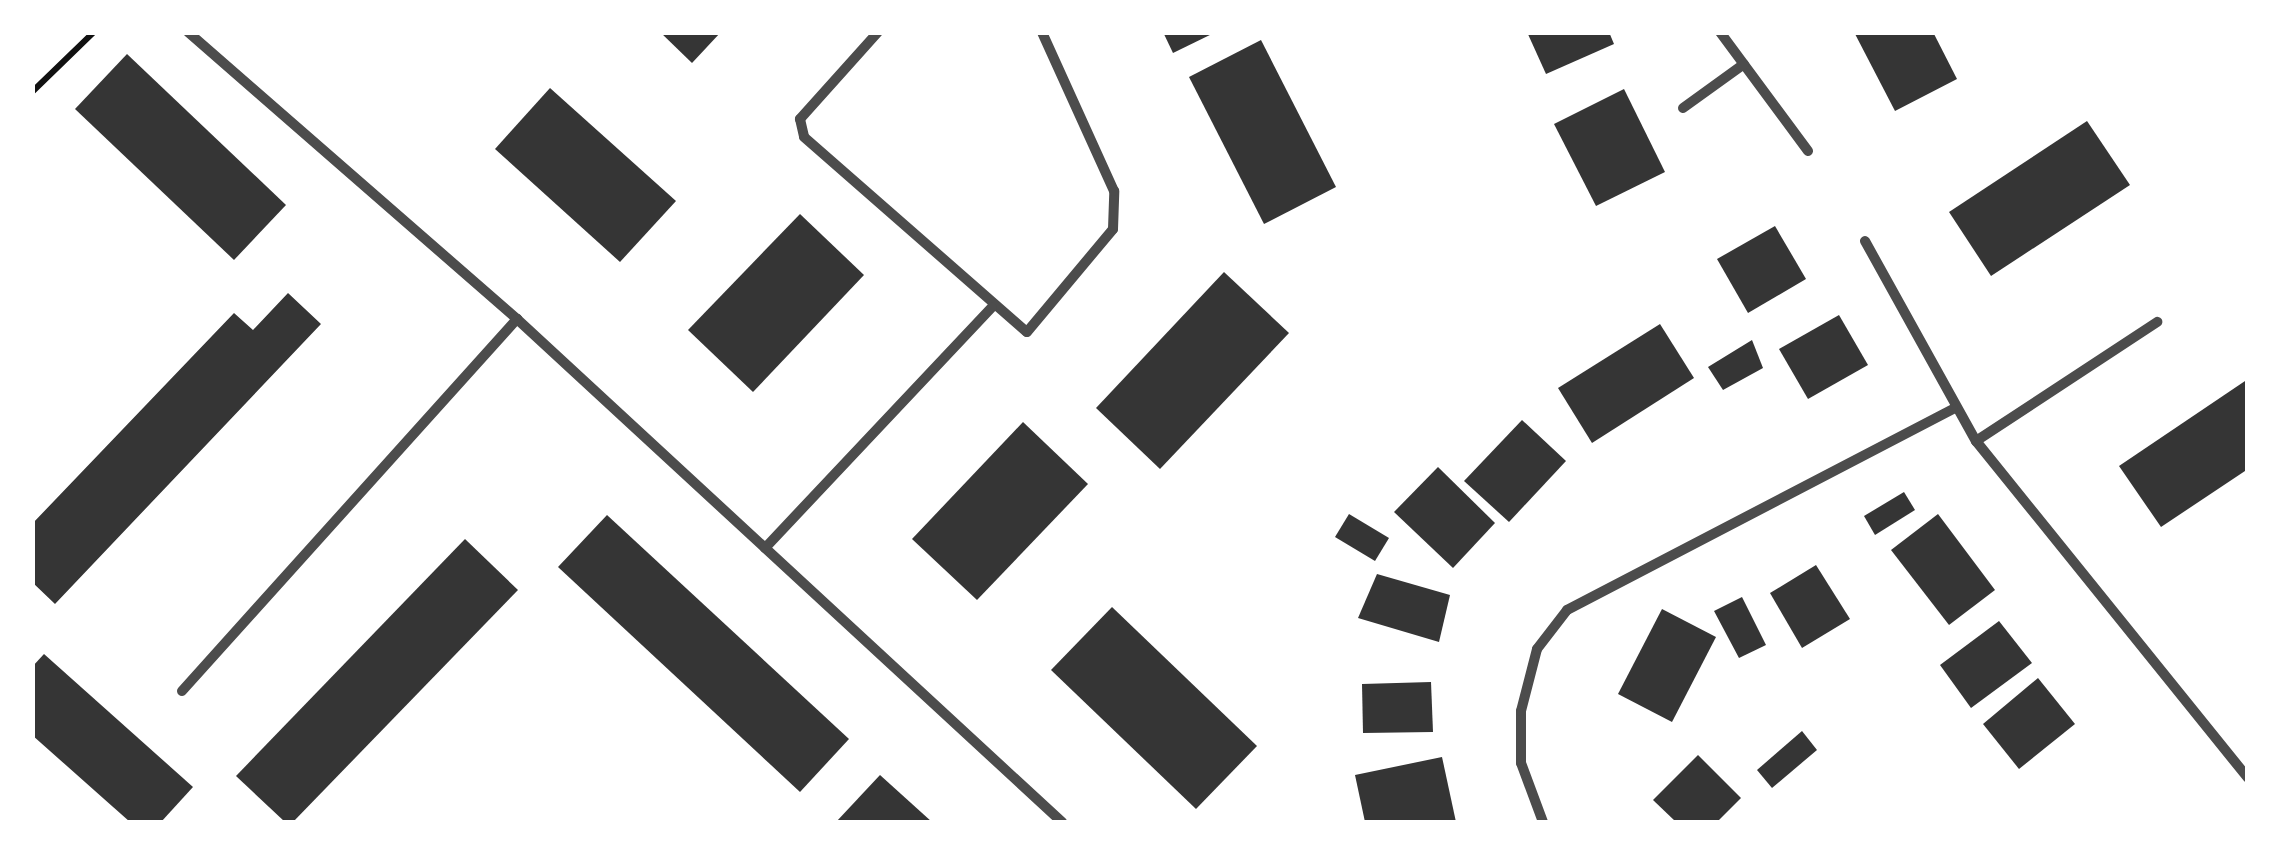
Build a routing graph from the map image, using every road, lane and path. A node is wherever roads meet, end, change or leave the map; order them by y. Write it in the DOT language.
graph roads {
  1 [pos="94,32"];
  2 [pos="188,32"];
  3 [pos="878,32"];
  4 [pos="1042,32"];
  5 [pos="1720,32"];
  6 [pos="1744,64"];
  7 [pos="32,92"];
  8 [pos="1684,108"];
  9 [pos="1808,151"];
  10 [pos="1864,240"];
  11 [pos="992,306"];
  12 [pos="516,319"];
  13 [pos="2157,322"];
  14 [pos="1953,409"];
  15 [pos="1976,441"];
  16 [pos="765,548"];
  17 [pos="182,691"];
  18 [pos="2248,778"];
  19 [pos="1062,822"];
  20 [pos="1543,822"];
  1 -- 7 [label="path"];
  2 -- 12 [label="street"];
  3 -- 11 [label="street"];
  4 -- 11 [label="street"];
  5 -- 6 [label="street"];
  6 -- 8 [label="street"];
  6 -- 9 [label="street"];
  10 -- 14 [label="street"];
  11 -- 16 [label="street"];
  12 -- 16 [label="street"];
  12 -- 17 [label="street"];
  13 -- 15 [label="street"];
  14 -- 15 [label="street"];
  14 -- 20 [label="street"];
  15 -- 18 [label="street"];
  16 -- 19 [label="street"];
}
